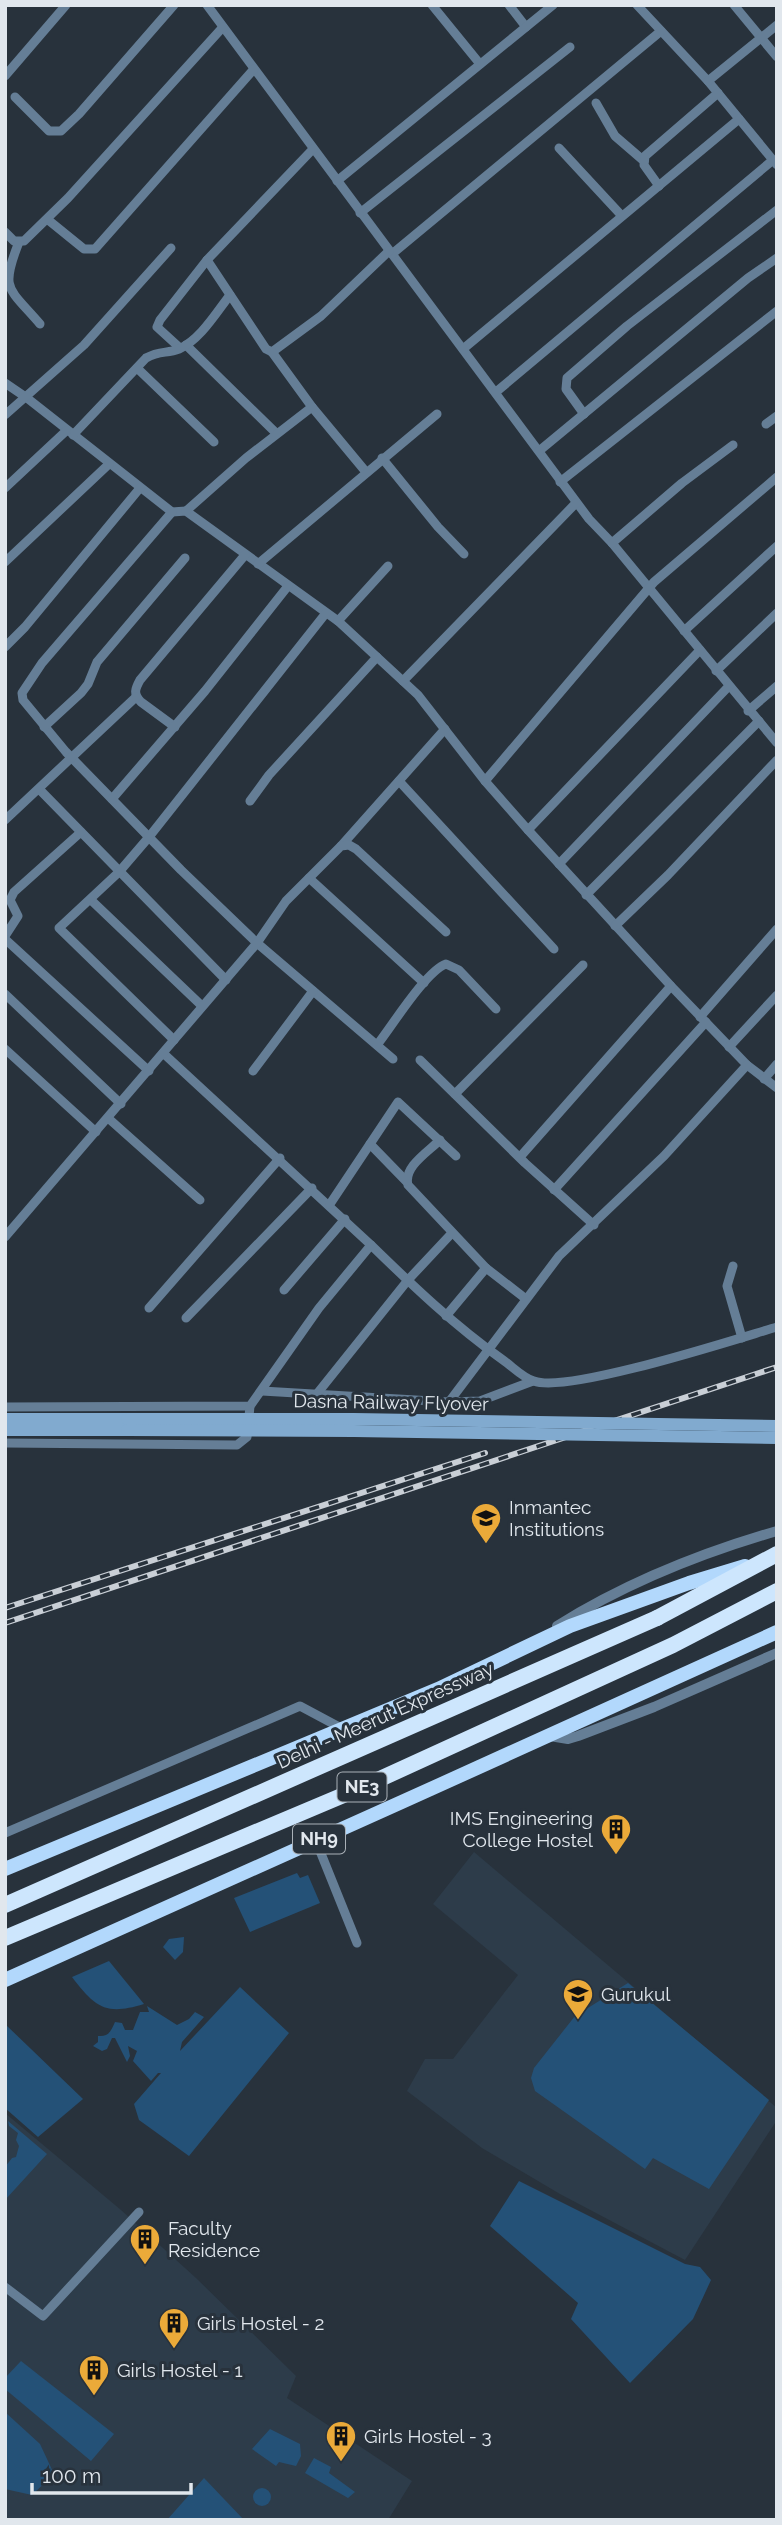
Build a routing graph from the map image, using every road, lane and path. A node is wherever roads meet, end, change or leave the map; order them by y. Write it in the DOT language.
graph roads {
  1 [pos="66,5"];
  2 [pos="174,5"];
  3 [pos="207,5"];
  4 [pos="432,5"];
  5 [pos="509,5"];
  6 [pos="553,5"];
  7 [pos="637,5"];
  8 [pos="734,5"];
  9 [pos="777,24"];
  10 [pos="223,27"];
  11 [pos="526,27"];
  12 [pos="661,31"];
  13 [pos="761,38"];
  14 [pos="570,47"];
  15 [pos="777,57"];
  16 [pos="480,64"];
  17 [pos="254,69"];
  18 [pos="5,76"];
  19 [pos="708,81"];
  20 [pos="718,93"];
  21 [pos="15,97"];
  22 [pos="596,103"];
  23 [pos="739,119"];
  24 [pos="559,148"];
  25 [pos="313,149"];
  26 [pos="643,161"];
  27 [pos="775,162"];
  28 [pos="337,181"];
  29 [pos="659,186"];
  30 [pos="777,210"];
  31 [pos="360,213"];
  32 [pos="622,216"];
  33 [pos="47,219"];
  34 [pos="5,232"];
  35 [pos="19,242"];
  36 [pos="171,248"];
  37 [pos="390,253"];
  38 [pos="777,258"];
  39 [pos="207,260"];
  40 [pos="230,295"];
  41 [pos="777,311"];
  42 [pos="40,324"];
  43 [pos="183,347"];
  44 [pos="463,349"];
  45 [pos="272,352"];
  46 [pos="137,368"];
  47 [pos="5,383"];
  48 [pos="496,392"];
  49 [pos="27,398"];
  50 [pos="312,407"];
  51 [pos="437,414"];
  52 [pos="584,414"];
  53 [pos="5,415"];
  54 [pos="777,416"];
  55 [pos="766,424"];
  56 [pos="70,433"];
  57 [pos="276,433"];
  58 [pos="214,442"];
  59 [pos="733,446"];
  60 [pos="539,451"];
  61 [pos="382,458"];
  62 [pos="109,464"];
  63 [pos="366,472"];
  64 [pos="777,477"];
  65 [pos="560,482"];
  66 [pos="5,488"];
  67 [pos="140,488"];
  68 [pos="576,503"];
  69 [pos="186,511"];
  70 [pos="172,512"];
  71 [pos="612,543"];
  72 [pos="777,546"];
  73 [pos="464,554"];
  74 [pos="246,555"];
  75 [pos="185,558"];
  76 [pos="5,562"];
  77 [pos="258,564"];
  78 [pos="388,566"];
  79 [pos="288,586"];
  80 [pos="649,589"];
  81 [pos="326,613"];
  82 [pos="777,613"];
  83 [pos="338,621"];
  84 [pos="684,631"];
  85 [pos="5,648"];
  86 [pos="700,650"];
  87 [pos="377,657"];
  88 [pos="716,671"];
  89 [pos="403,681"];
  90 [pos="729,686"];
  91 [pos="777,686"];
  92 [pos="136,697"];
  93 [pos="748,711"];
  94 [pos="758,721"];
  95 [pos="44,727"];
  96 [pos="174,727"];
  97 [pos="445,729"];
  98 [pos="777,743"];
  99 [pos="72,758"];
  100 [pos="777,760"];
  101 [pos="399,781"];
  102 [pos="485,781"];
  103 [pos="40,790"];
  104 [pos="112,799"];
  105 [pos="250,801"];
  106 [pos="5,821"];
  107 [pos="528,830"];
  108 [pos="81,832"];
  109 [pos="149,837"];
  110 [pos="341,846"];
  111 [pos="559,864"];
  112 [pos="120,872"];
  113 [pos="309,878"];
  114 [pos="586,895"];
  115 [pos="91,900"];
  116 [pos="615,926"];
  117 [pos="777,929"];
  118 [pos="446,932"];
  119 [pos="5,937"];
  120 [pos="257,943"];
  121 [pos="554,949"];
  122 [pos="583,965"];
  123 [pos="226,980"];
  124 [pos="424,983"];
  125 [pos="671,986"];
  126 [pos="313,991"];
  127 [pos="5,994"];
  128 [pos="777,995"];
  129 [pos="202,1006"];
  130 [pos="496,1009"];
  131 [pos="703,1019"];
  132 [pos="174,1040"];
  133 [pos="377,1045"];
  134 [pos="729,1047"];
  135 [pos="5,1049"];
  136 [pos="163,1053"];
  137 [pos="393,1059"];
  138 [pos="420,1060"];
  139 [pos="777,1064"];
  140 [pos="747,1065"];
  141 [pos="149,1070"];
  142 [pos="253,1071"];
  143 [pos="764,1079"];
  144 [pos="777,1088"];
  145 [pos="455,1094"];
  146 [pos="121,1104"];
  147 [pos="108,1118"];
  148 [pos="96,1132"];
  149 [pos="440,1140"];
  150 [pos="370,1144"];
  151 [pos="456,1156"];
  152 [pos="520,1157"];
  153 [pos="279,1158"];
  154 [pos="406,1181"];
  155 [pos="312,1188"];
  156 [pos="554,1190"];
  157 [pos="200,1200"];
  158 [pos="330,1204"];
  159 [pos="345,1219"];
  160 [pos="594,1225"];
  161 [pos="452,1233"];
  162 [pos="5,1237"];
  163 [pos="371,1245"];
  164 [pos="733,1266"];
  165 [pos="486,1268"];
  166 [pos="408,1280"];
  167 [pos="284,1290"];
  168 [pos="526,1299"];
  169 [pos="149,1308"];
  170 [pos="446,1315"];
  171 [pos="186,1318"];
  172 [pos="777,1326"];
  173 [pos="742,1338"];
  174 [pos="488,1349"];
  175 [pos="533,1381"];
  176 [pos="262,1391"];
  177 [pos="316,1395"];
  178 [pos="449,1402"];
  179 [pos="250,1406"];
  180 [pos="5,1407"];
  181 [pos="5,1419"];
  182 [pos="777,1426"];
  183 [pos="5,1430"];
  184 [pos="777,1438"];
  185 [pos="5,1443"];
  186 [pos="777,1531"];
  187 [pos="777,1555"];
  188 [pos="777,1591"];
  189 [pos="777,1632"];
  190 [pos="523,1648"];
  191 [pos="777,1653"];
  192 [pos="343,1729"];
  193 [pos="550,1736"];
  194 [pos="5,1833"];
  195 [pos="316,1841"];
  196 [pos="5,1868"];
  197 [pos="5,1903"];
  198 [pos="47,1920"];
  199 [pos="5,1938"];
  200 [pos="357,1943"];
  201 [pos="5,1944"];
  202 [pos="5,1980"];
  203 [pos="139,2212"];
  204 [pos="5,2287"];
  1 -- 18 [label="street"];
  2 -- 21 [label="street"];
  3 -- 10 [label="street"];
  4 -- 16 [label="street"];
  5 -- 11 [label="street"];
  6 -- 11 [label="street"];
  7 -- 12 [label="street"];
  8 -- 13 [label="street"];
  9 -- 13 [label="street"];
  10 -- 17 [label="street"];
  10 -- 33 [label="street"];
  11 -- 16 [label="street"];
  12 -- 19 [label="street"];
  12 -- 37 [label="street"];
  13 -- 15 [label="street"];
  13 -- 19 [label="street"];
  14 -- 31 [label="street"];
  16 -- 28 [label="street"];
  17 -- 25 [label="street"];
  17 -- 33 [label="street"];
  19 -- 20 [label="street"];
  20 -- 23 [label="street"];
  20 -- 26 [label="street"];
  22 -- 26 [label="street"];
  23 -- 27 [label="street"];
  23 -- 29 [label="street"];
  24 -- 32 [label="street"];
  25 -- 28 [label="street"];
  25 -- 39 [label="street"];
  26 -- 29 [label="street"];
  27 -- 48 [label="street"];
  28 -- 31 [label="street"];
  29 -- 32 [label="street"];
  30 -- 52 [label="street"];
  31 -- 37 [label="street"];
  32 -- 44 [label="street"];
  33 -- 35 [label="street"];
  34 -- 35 [label="street"];
  35 -- 42 [label="street"];
  36 -- 49 [label="street"];
  37 -- 44 [label="street"];
  37 -- 45 [label="street"];
  38 -- 52 [label="street"];
  39 -- 40 [label="street"];
  39 -- 43 [label="street"];
  40 -- 43 [label="street"];
  40 -- 45 [label="street"];
  41 -- 65 [label="street"];
  43 -- 46 [label="street"];
  43 -- 57 [label="street"];
  44 -- 48 [label="street"];
  45 -- 50 [label="street"];
  46 -- 56 [label="street"];
  46 -- 58 [label="street"];
  47 -- 49 [label="street"];
  48 -- 60 [label="street"];
  49 -- 53 [label="street"];
  49 -- 56 [label="street"];
  50 -- 57 [label="street"];
  50 -- 63 [label="street"];
  51 -- 61 [label="street"];
  52 -- 60 [label="street"];
  54 -- 55 [label="street"];
  56 -- 62 [label="street"];
  56 -- 66 [label="street"];
  57 -- 69 [label="street"];
  59 -- 71 [label="street"];
  60 -- 65 [label="street"];
  61 -- 63 [label="street"];
  61 -- 73 [label="street"];
  62 -- 67 [label="street"];
  62 -- 76 [label="street"];
  63 -- 77 [label="street"];
  64 -- 80 [label="street"];
  65 -- 68 [label="street"];
  67 -- 70 [label="street"];
  67 -- 85 [label="street"];
  68 -- 71 [label="street"];
  68 -- 89 [label="street"];
  69 -- 70 [label="street"];
  69 -- 74 [label="street"];
  70 -- 95 [label="street"];
  71 -- 80 [label="street"];
  72 -- 84 [label="street"];
  74 -- 77 [label="street"];
  74 -- 92 [label="street"];
  75 -- 95 [label="street"];
  77 -- 79 [label="street"];
  78 -- 83 [label="street"];
  79 -- 81 [label="street"];
  79 -- 96 [label="street"];
  80 -- 84 [label="street"];
  80 -- 102 [label="street"];
  81 -- 83 [label="street"];
  81 -- 109 [label="street"];
  82 -- 88 [label="street"];
  83 -- 87 [label="street"];
  84 -- 86 [label="street"];
  86 -- 88 [label="street"];
  86 -- 107 [label="street"];
  87 -- 89 [label="street"];
  87 -- 105 [label="street"];
  88 -- 90 [label="street"];
  89 -- 97 [label="street"];
  90 -- 93 [label="street"];
  90 -- 111 [label="street"];
  91 -- 93 [label="street"];
  92 -- 96 [label="street"];
  92 -- 99 [label="street"];
  93 -- 94 [label="street"];
  94 -- 98 [label="street"];
  94 -- 114 [label="street"];
  95 -- 99 [label="street"];
  96 -- 104 [label="street"];
  97 -- 101 [label="street"];
  97 -- 102 [label="street"];
  99 -- 103 [label="street"];
  99 -- 104 [label="street"];
  100 -- 116 [label="street"];
  101 -- 110 [label="street"];
  101 -- 121 [label="street"];
  102 -- 107 [label="street"];
  103 -- 106 [label="street"];
  103 -- 108 [label="street"];
  104 -- 109 [label="street"];
  107 -- 111 [label="street"];
  108 -- 112 [label="street"];
  108 -- 119 [label="street"];
  109 -- 112 [label="street"];
  109 -- 120 [label="street"];
  110 -- 113 [label="street"];
  110 -- 118 [label="street"];
  111 -- 114 [label="street"];
  112 -- 115 [label="street"];
  112 -- 123 [label="street"];
  113 -- 120 [label="street"];
  113 -- 124 [label="street"];
  114 -- 116 [label="street"];
  115 -- 129 [label="street"];
  115 -- 132 [label="street"];
  116 -- 125 [label="street"];
  117 -- 131 [label="street"];
  119 -- 141 [label="street"];
  120 -- 123 [label="street"];
  120 -- 126 [label="street"];
  122 -- 145 [label="street"];
  123 -- 129 [label="street"];
  124 -- 130 [label="street"];
  124 -- 133 [label="street"];
  125 -- 131 [label="street"];
  125 -- 152 [label="street"];
  126 -- 133 [label="street"];
  126 -- 142 [label="street"];
  127 -- 146 [label="street"];
  128 -- 134 [label="street"];
  129 -- 132 [label="street"];
  131 -- 134 [label="street"];
  131 -- 156 [label="street"];
  132 -- 136 [label="street"];
  133 -- 137 [label="street"];
  134 -- 140 [label="street"];
  135 -- 148 [label="street"];
  136 -- 141 [label="street"];
  136 -- 153 [label="street"];
  138 -- 145 [label="street"];
  139 -- 143 [label="street"];
  140 -- 143 [label="street"];
  140 -- 160 [label="street"];
  141 -- 146 [label="street"];
  143 -- 144 [label="street"];
  145 -- 152 [label="street"];
  146 -- 147 [label="street"];
  147 -- 148 [label="street"];
  147 -- 157 [label="street"];
  148 -- 162 [label="street"];
  149 -- 150 [label="street"];
  149 -- 151 [label="street"];
  149 -- 154 [label="street"];
  150 -- 154 [label="street"];
  150 -- 158 [label="street"];
  152 -- 156 [label="street"];
  153 -- 155 [label="street"];
  153 -- 169 [label="street"];
  154 -- 161 [label="street"];
  155 -- 158 [label="street"];
  155 -- 171 [label="street"];
  156 -- 160 [label="street"];
  158 -- 159 [label="street"];
  159 -- 163 [label="street"];
  159 -- 167 [label="street"];
  160 -- 168 [label="street"];
  161 -- 165 [label="street"];
  161 -- 166 [label="street"];
  163 -- 166 [label="street"];
  163 -- 176 [label="street"];
  164 -- 173 [label="street"];
  165 -- 168 [label="street"];
  165 -- 170 [label="street"];
  166 -- 170 [label="street"];
  166 -- 177 [label="street"];
  168 -- 174 [label="street"];
  170 -- 174 [label="street"];
  172 -- 173 [label="street"];
  173 -- 175 [label="street"];
  174 -- 175 [label="street"];
  174 -- 178 [label="street"];
  175 -- 178 [label="street"];
  176 -- 177 [label="street"];
  176 -- 179 [label="street"];
  177 -- 178 [label="street"];
  179 -- 180 [label="street"];
  179 -- 185 [label="street"];
  181 -- 182 [label="main road, Dasna Railway Flyover, bridge"];
  183 -- 184 [label="main road, Dasna Railway Flyover, bridge"];
  186 -- 190 [label="street"];
  187 -- 190 [label="highway"];
  187 -- 197 [label="highway, Delhi - Meerut Expressway / NE3, bridge"];
  188 -- 198 [label="highway, NE3"];
  189 -- 193 [label="highway, NH9"];
  190 -- 192 [label="highway"];
  191 -- 193 [label="street"];
  192 -- 194 [label="street"];
  192 -- 196 [label="highway"];
  193 -- 195 [label="highway, NH9"];
  195 -- 200 [label="street"];
  195 -- 202 [label="highway, NH9"];
  198 -- 199 [label="highway, NE3"];
  198 -- 201 [label="highway"];
  203 -- 204 [label="street"];
}
